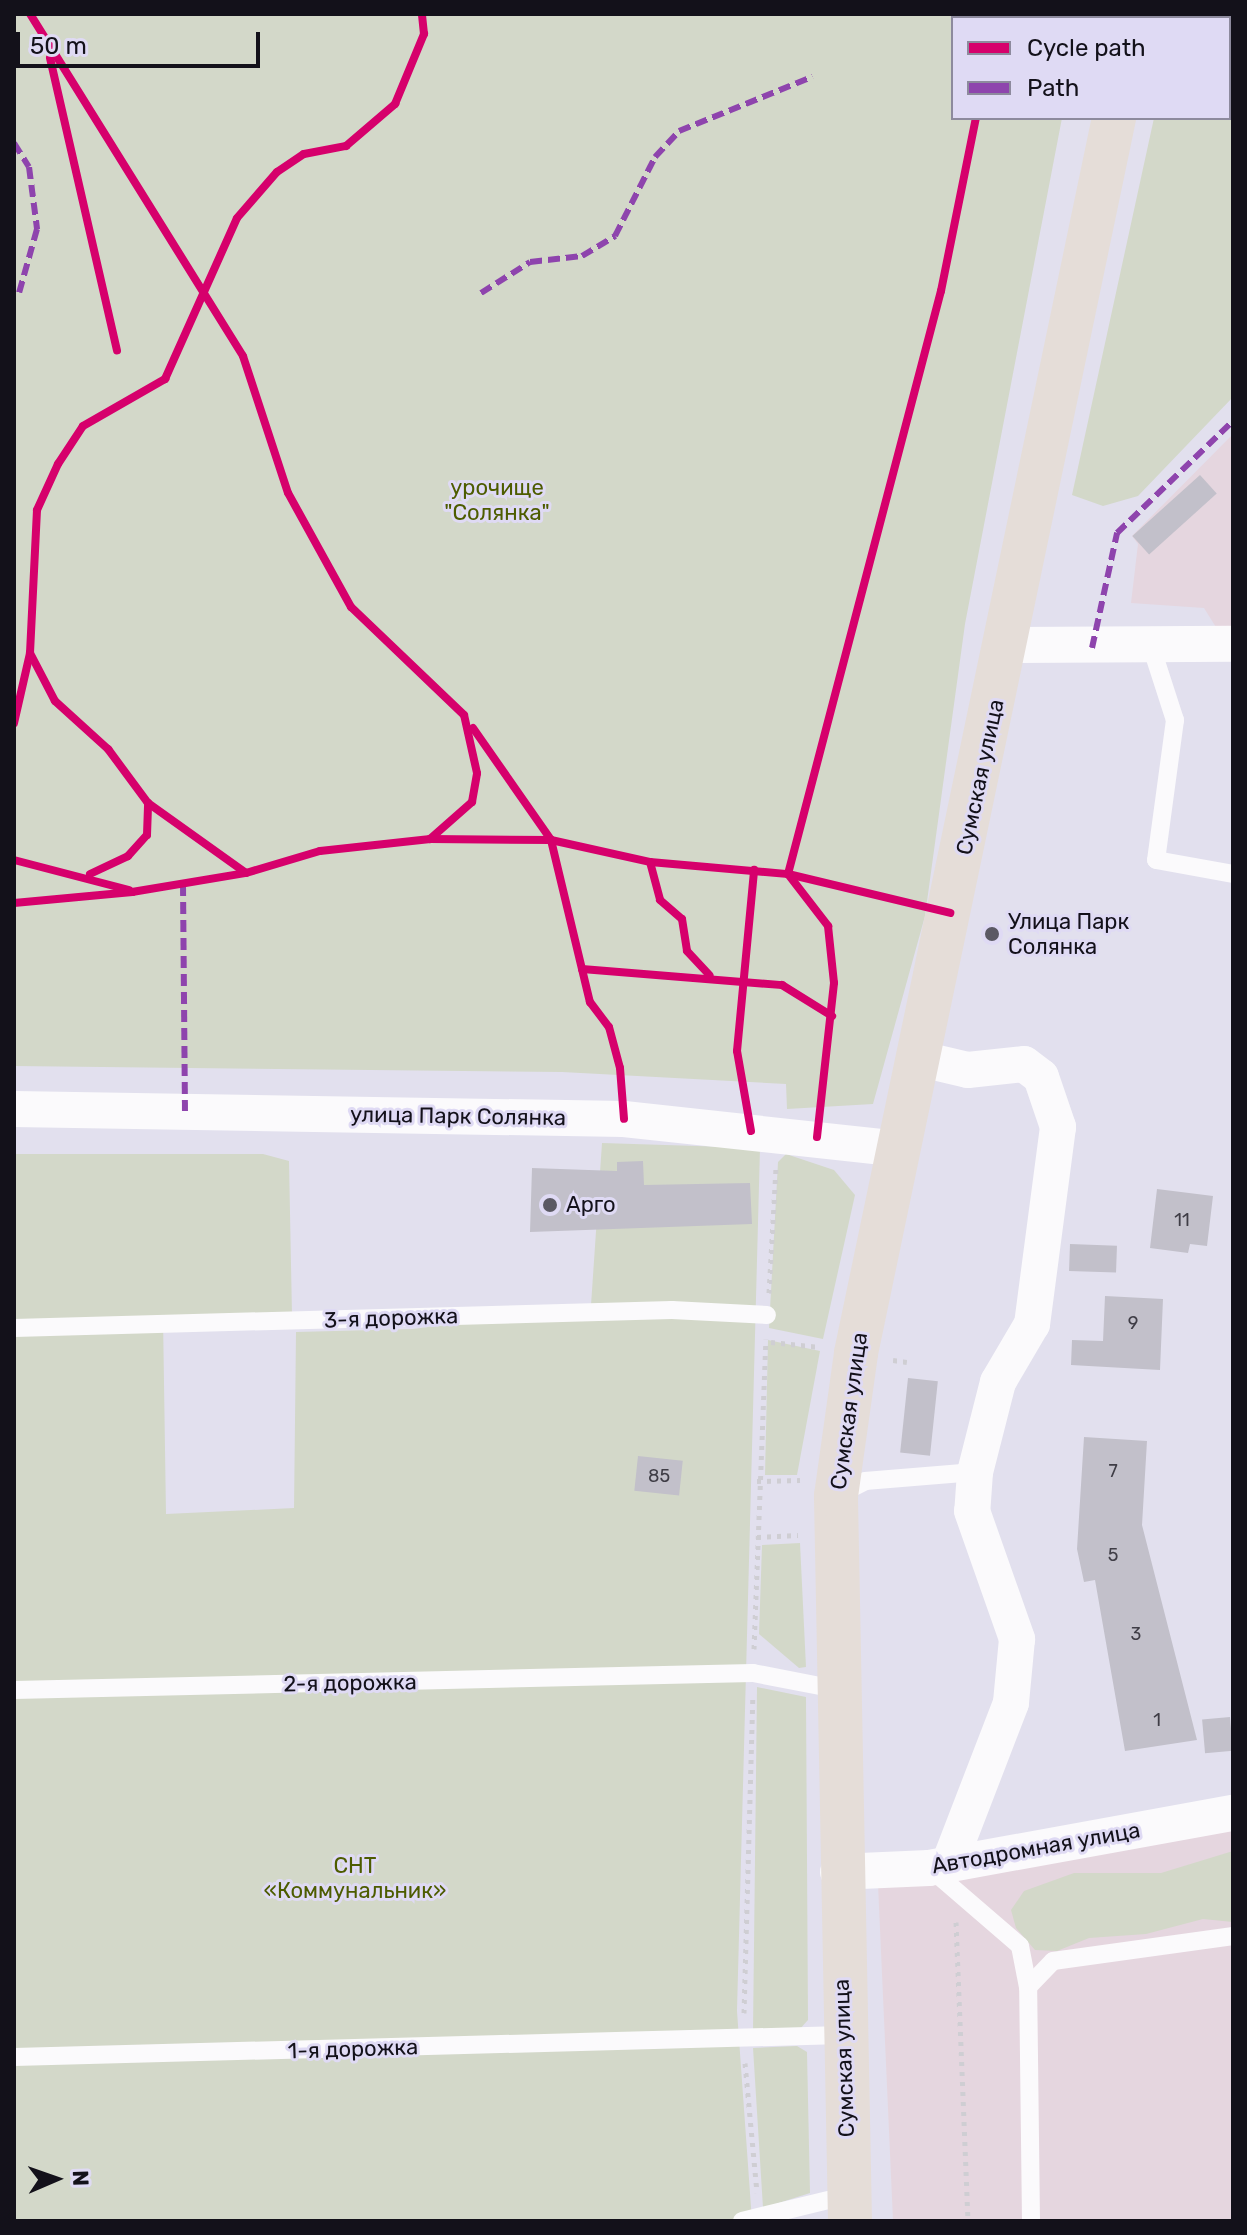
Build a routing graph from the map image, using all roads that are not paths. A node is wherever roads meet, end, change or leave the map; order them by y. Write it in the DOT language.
graph roads {
  1 [pos="1114,120"];
  2 [pos="1010,631"];
  3 [pos="1233,644"];
  4 [pos="1152,649"];
  5 [pos="1233,874"];
  6 [pos="921,1059"];
  7 [pos="14,1109"];
  8 [pos="899,1149"];
  9 [pos="767,1315"];
  10 [pos="14,1328"];
  11 [pos="975,1472"];
  12 [pos="813,1490"];
  13 [pos="835,1689"];
  14 [pos="14,1690"];
  15 [pos="1233,1813"];
  16 [pos="838,1872"];
  17 [pos="945,1873"];
  18 [pos="1233,1936"];
  19 [pos="1028,1987"];
  20 [pos="843,2035"];
  21 [pos="14,2057"];
  22 [pos="849,2208"];
  23 [pos="742,2221"];
  24 [pos="1031,2221"];
  1 -- 2 [label="main road, Сумская улица"];
  2 -- 4 [label="street"];
  2 -- 6 [label="main road, Сумская улица"];
  3 -- 4 [label="street"];
  4 -- 5 [label="lane"];
  6 -- 8 [label="main road, Сумская улица"];
  6 -- 11 [label="street"];
  7 -- 8 [label="street, улица Парк Солянка"];
  8 -- 12 [label="main road, Сумская улица"];
  9 -- 10 [label="lane, 3-я дорожка"];
  11 -- 12 [label="lane"];
  11 -- 17 [label="street"];
  12 -- 13 [label="main road, Сумская улица"];
  13 -- 14 [label="lane, 2-я дорожка"];
  13 -- 16 [label="main road, Сумская улица"];
  15 -- 17 [label="street, Автодромная улица"];
  16 -- 17 [label="street, Автодромная улица"];
  16 -- 20 [label="main road, Сумская улица"];
  17 -- 19 [label="lane"];
  18 -- 19 [label="lane"];
  19 -- 24 [label="lane"];
  20 -- 21 [label="lane, 1-я дорожка"];
  20 -- 22 [label="main road, Сумская улица"];
  22 -- 23 [label="lane"];
}
